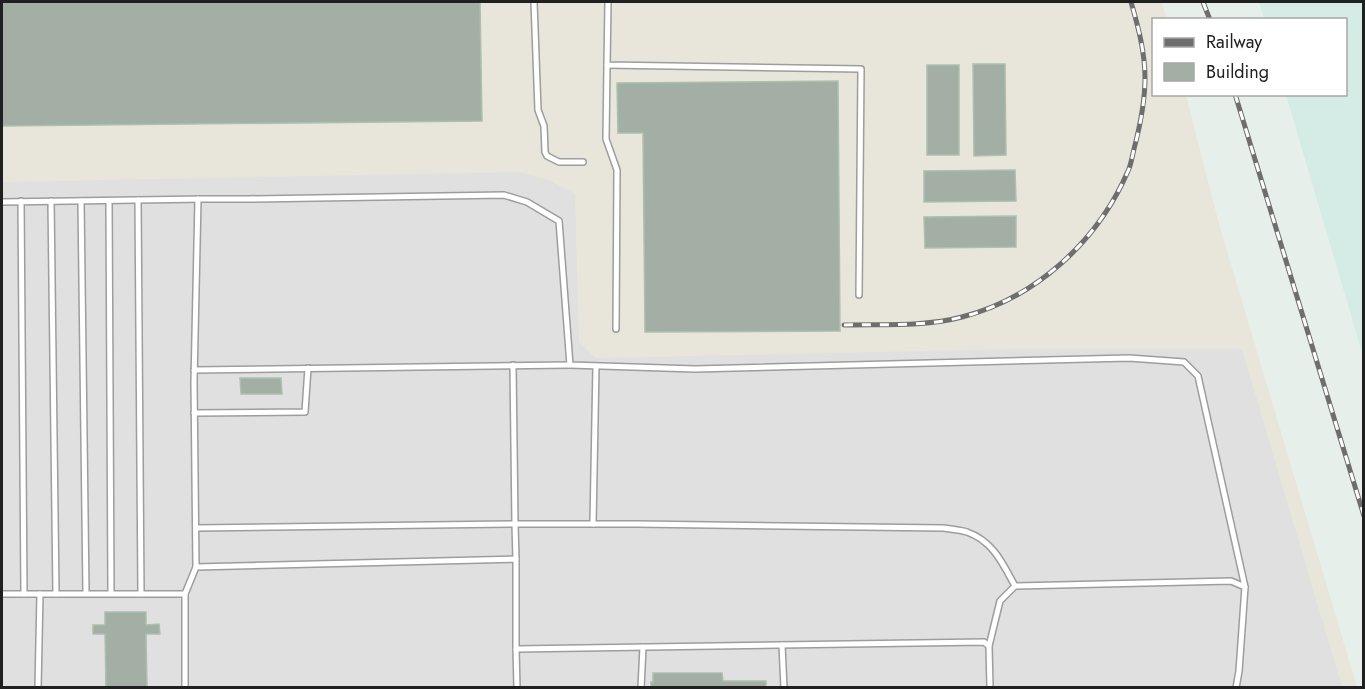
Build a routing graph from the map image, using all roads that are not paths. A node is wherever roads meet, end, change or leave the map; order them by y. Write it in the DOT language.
graph roads {
  1 [pos="534,2"];
  2 [pos="608,2"];
  3 [pos="607,65"];
  4 [pos="583,162"];
  5 [pos="198,199"];
  6 [pos="138,200"];
  7 [pos="21,201"];
  8 [pos="51,201"];
  9 [pos="81,201"];
  10 [pos="109,201"];
  11 [pos="2,202"];
  12 [pos="859,295"];
  13 [pos="616,328"];
  14 [pos="513,365"];
  15 [pos="570,365"];
  16 [pos="596,366"];
  17 [pos="308,368"];
  18 [pos="195,370"];
  19 [pos="194,413"];
  20 [pos="515,524"];
  21 [pos="593,524"];
  22 [pos="196,528"];
  23 [pos="516,559"];
  24 [pos="196,567"];
  25 [pos="1015,586"];
  26 [pos="1245,587"];
  27 [pos="86,593"];
  28 [pos="2,594"];
  29 [pos="24,594"];
  30 [pos="40,594"];
  31 [pos="56,594"];
  32 [pos="111,594"];
  33 [pos="141,594"];
  34 [pos="185,594"];
  35 [pos="782,645"];
  36 [pos="989,646"];
  37 [pos="643,647"];
  38 [pos="516,649"];
  39 [pos="38,687"];
  40 [pos="185,687"];
  41 [pos="517,687"];
  42 [pos="641,687"];
  43 [pos="784,687"];
  44 [pos="990,687"];
  45 [pos="1236,687"];
  1 -- 4 [label="lane"];
  2 -- 3 [label="lane"];
  3 -- 12 [label="lane"];
  3 -- 13 [label="lane"];
  5 -- 6 [label="lane"];
  5 -- 15 [label="lane"];
  5 -- 18 [label="lane"];
  6 -- 10 [label="lane"];
  6 -- 33 [label="lane"];
  7 -- 8 [label="lane"];
  7 -- 11 [label="lane"];
  7 -- 29 [label="lane"];
  8 -- 9 [label="lane"];
  8 -- 31 [label="lane"];
  9 -- 10 [label="lane"];
  9 -- 27 [label="lane"];
  10 -- 32 [label="lane"];
  14 -- 15 [label="lane"];
  14 -- 17 [label="lane"];
  14 -- 20 [label="lane"];
  15 -- 16 [label="lane"];
  16 -- 21 [label="lane"];
  16 -- 26 [label="lane"];
  17 -- 18 [label="lane"];
  17 -- 19 [label="lane"];
  18 -- 19 [label="lane"];
  19 -- 22 [label="lane"];
  20 -- 21 [label="lane"];
  20 -- 22 [label="lane"];
  20 -- 23 [label="lane"];
  21 -- 25 [label="lane"];
  22 -- 24 [label="lane"];
  23 -- 24 [label="lane"];
  23 -- 38 [label="lane"];
  24 -- 34 [label="lane"];
  25 -- 26 [label="lane"];
  25 -- 36 [label="lane"];
  26 -- 45 [label="lane"];
  27 -- 31 [label="lane"];
  27 -- 32 [label="lane"];
  28 -- 29 [label="lane"];
  29 -- 30 [label="lane"];
  30 -- 31 [label="lane"];
  30 -- 39 [label="lane"];
  32 -- 33 [label="lane"];
  33 -- 34 [label="lane"];
  34 -- 40 [label="lane"];
  35 -- 36 [label="lane"];
  35 -- 37 [label="lane"];
  35 -- 43 [label="lane"];
  36 -- 44 [label="lane"];
  37 -- 38 [label="lane"];
  37 -- 42 [label="lane"];
  38 -- 41 [label="lane"];
}
